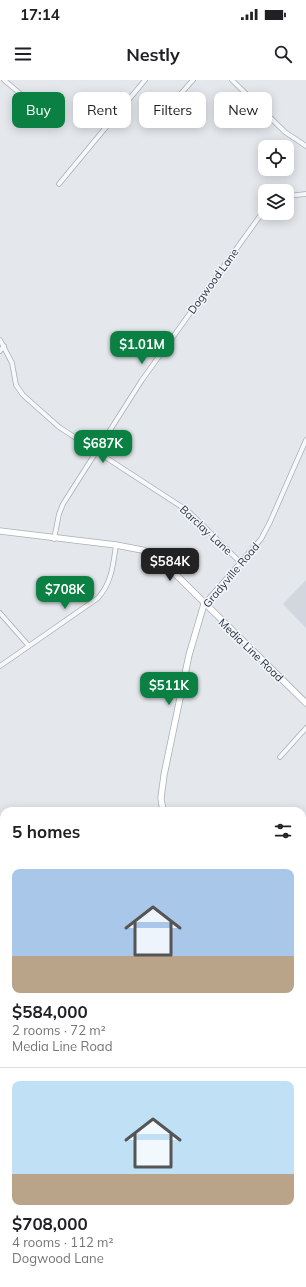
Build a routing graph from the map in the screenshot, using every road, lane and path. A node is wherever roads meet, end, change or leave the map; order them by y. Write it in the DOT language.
graph roads {
  1 [pos="4,80"];
  2 [pos="145,80"];
  3 [pos="193,80"];
  4 [pos="232,80"];
  5 [pos="18,92"];
  6 [pos="182,92"];
  7 [pos="306,146"];
  8 [pos="59,184"];
  9 [pos="306,194"];
  10 [pos="294,195"];
  11 [pos="258,218"];
  12 [pos="0,340"];
  13 [pos="4,346"];
  14 [pos="0,351"];
  15 [pos="306,440"];
  16 [pos="96,451"];
  17 [pos="0,532"];
  18 [pos="54,539"];
  19 [pos="116,545"];
  20 [pos="241,563"];
  21 [pos="204,604"];
  22 [pos="0,613"];
  23 [pos="28,645"];
  24 [pos="0,666"];
  25 [pos="306,703"];
  26 [pos="306,728"];
  27 [pos="280,757"];
  28 [pos="162,807"];
  1 -- 5 [label="street"];
  2 -- 8 [label="street"];
  3 -- 6 [label="street"];
  4 -- 7 [label="street"];
  9 -- 10 [label="street"];
  11 -- 16 [label="street, Dogwood Lane"];
  12 -- 13 [label="street, Barclay Lane"];
  13 -- 14 [label="street"];
  13 -- 16 [label="street, Barclay Lane"];
  15 -- 20 [label="street, Gradyville Road"];
  16 -- 18 [label="street, Dogwood Lane"];
  16 -- 20 [label="street, Barclay Lane"];
  17 -- 18 [label="main road, Media Line Road"];
  18 -- 19 [label="main road, Media Line Road"];
  19 -- 21 [label="main road, Media Line Road"];
  19 -- 23 [label="street"];
  20 -- 21 [label="street, Gradyville Road"];
  21 -- 25 [label="main road, Media Line Road"];
  21 -- 28 [label="main road, Gradyville Road"];
  22 -- 23 [label="street"];
  23 -- 24 [label="street"];
  26 -- 27 [label="street"];
}
